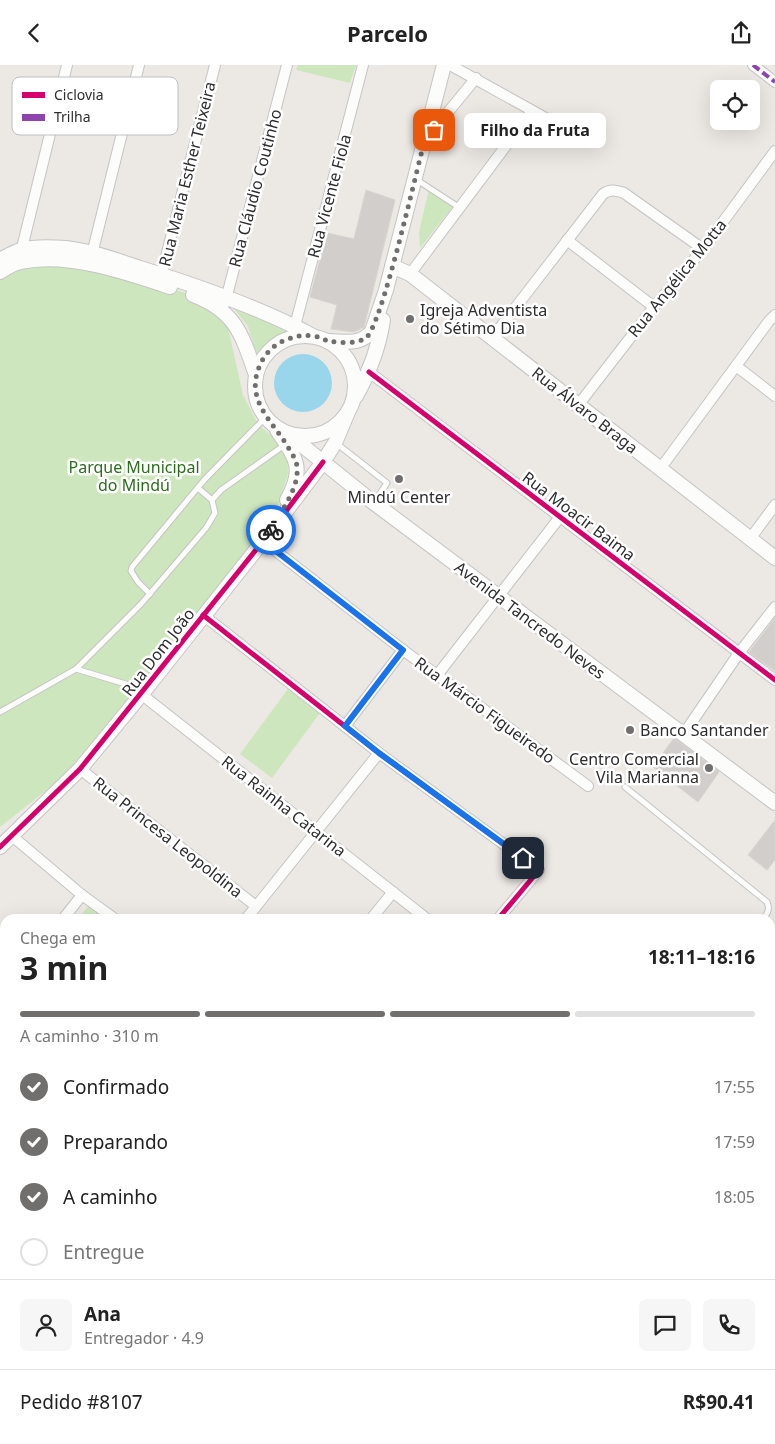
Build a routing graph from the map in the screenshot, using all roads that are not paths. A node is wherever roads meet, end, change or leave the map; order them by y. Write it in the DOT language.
graph roads {
  1 [pos="214,65"];
  2 [pos="287,65"];
  3 [pos="363,65"];
  4 [pos="444,65"];
  5 [pos="450,65"];
  6 [pos="753,65"];
  7 [pos="476,78"];
  8 [pos="775,82"];
  9 [pos="532,111"];
  10 [pos="50,135"];
  11 [pos="121,135"];
  12 [pos="580,137"];
  13 [pos="424,143"];
  14 [pos="775,151"];
  15 [pos="414,178"];
  16 [pos="460,208"];
  17 [pos="567,240"];
  18 [pos="703,249"];
  19 [pos="20,256"];
  20 [pos="91,258"];
  21 [pos="0,259"];
  22 [pos="392,266"];
  23 [pos="0,272"];
  24 [pos="410,274"];
  25 [pos="160,279"];
  26 [pos="386,289"];
  27 [pos="224,304"];
  28 [pos="654,307"];
  29 [pos="772,318"];
  30 [pos="295,326"];
  31 [pos="313,336"];
  32 [pos="492,338"];
  33 [pos="328,341"];
  34 [pos="736,365"];
  35 [pos="368,372"];
  36 [pos="256,375"];
  37 [pos="775,396"];
  38 [pos="579,404"];
  39 [pos="351,407"];
  40 [pos="270,421"];
  41 [pos="287,439"];
  42 [pos="335,443"];
  43 [pos="323,462"];
  44 [pos="660,469"];
  45 [pos="198,488"];
  46 [pos="212,500"];
  47 [pos="374,503"];
  48 [pos="775,505"];
  49 [pos="560,517"];
  50 [pos="267,536"];
  51 [pos="750,539"];
  52 [pos="775,557"];
  53 [pos="150,594"];
  54 [pos="499,596"];
  55 [pos="775,607"];
  56 [pos="203,615"];
  57 [pos="403,650"];
  58 [pos="740,653"];
  59 [pos="76,669"];
  60 [pos="438,674"];
  61 [pos="775,680"];
  62 [pos="143,692"];
  63 [pos="0,711"];
  64 [pos="345,726"];
  65 [pos="683,735"];
  66 [pos="379,753"];
  67 [pos="80,769"];
  68 [pos="588,786"];
  69 [pos="625,787"];
  70 [pos="775,803"];
  71 [pos="317,831"];
  72 [pos="12,836"];
  73 [pos="0,847"];
  74 [pos="393,892"];
  75 [pos="82,895"];
  76 [pos="256,906"];
  77 [pos="67,914"];
  78 [pos="108,914"];
  79 [pos="250,914"];
  80 [pos="376,914"];
  81 [pos="421,914"];
  82 [pos="502,914"];
  83 [pos="767,914"];
  1 -- 25 [label="street, Rua Maria Esther Teixeira"];
  2 -- 27 [label="street, Rua Cláudio Coutinho"];
  3 -- 30 [label="street, Rua Vicente Fiola"];
  4 -- 13 [label="main road"];
  5 -- 7 [label="street"];
  6 -- 8 [label="street"];
  7 -- 9 [label="street"];
  7 -- 13 [label="street"];
  9 -- 12 [label="street"];
  9 -- 16 [label="street"];
  10 -- 19 [label="street"];
  11 -- 20 [label="street"];
  13 -- 15 [label="main road"];
  14 -- 18 [label="street, Rua Angélica Motta"];
  15 -- 16 [label="lane"];
  15 -- 22 [label="main road"];
  16 -- 24 [label="street"];
  17 -- 18 [label="street"];
  17 -- 28 [label="street"];
  17 -- 32 [label="street"];
  18 -- 28 [label="street, Rua Angélica Motta"];
  19 -- 20 [label="main road"];
  19 -- 21 [label="main road"];
  19 -- 23 [label="main road"];
  20 -- 25 [label="main road"];
  22 -- 24 [label="main road, Rua Álvaro Braga"];
  22 -- 26 [label="main road"];
  24 -- 32 [label="main road, Rua Álvaro Braga"];
  25 -- 27 [label="main road"];
  26 -- 33 [label="main road"];
  26 -- 35 [label="main road"];
  27 -- 30 [label="main road"];
  27 -- 36 [label="main road"];
  28 -- 38 [label="street, Rua Angélica Motta"];
  29 -- 34 [label="street"];
  30 -- 31 [label="main road"];
  31 -- 33 [label="main road"];
  31 -- 36 [label="main road"];
  32 -- 38 [label="main road, Rua Álvaro Braga"];
  33 -- 39 [label="main road"];
  34 -- 37 [label="street"];
  34 -- 44 [label="street"];
  35 -- 39 [label="main road"];
  35 -- 49 [label="street, Rua Moacir Baima"];
  36 -- 40 [label="main road"];
  38 -- 44 [label="main road, Rua Álvaro Braga"];
  39 -- 41 [label="main road"];
  39 -- 42 [label="main road, Rua Dom João"];
  40 -- 41 [label="main road, Rua Dom João"];
  40 -- 45 [label="lane"];
  41 -- 43 [label="main road, Avenida Tancredo Neves"];
  41 -- 46 [label="lane"];
  41 -- 50 [label="main road, Rua Dom João"];
  42 -- 43 [label="main road, Rua Dom João"];
  42 -- 47 [label="lane"];
  43 -- 47 [label="main road, Avenida Tancredo Neves"];
  43 -- 50 [label="main road, Rua Dom João"];
  44 -- 51 [label="main road, Rua Álvaro Braga"];
  45 -- 46 [label="lane"];
  45 -- 53 [label="lane"];
  46 -- 53 [label="lane"];
  47 -- 54 [label="main road, Avenida Tancredo Neves"];
  48 -- 51 [label="street"];
  49 -- 54 [label="street"];
  49 -- 58 [label="street, Rua Moacir Baima"];
  50 -- 56 [label="main road, Rua Dom João"];
  50 -- 57 [label="street, Rua Márcio Figueiredo"];
  51 -- 52 [label="main road, Rua Álvaro Braga"];
  53 -- 59 [label="lane"];
  54 -- 60 [label="street"];
  54 -- 65 [label="main road, Avenida Tancredo Neves"];
  55 -- 58 [label="street"];
  56 -- 62 [label="main road, Rua Dom João"];
  56 -- 64 [label="street"];
  57 -- 60 [label="street, Rua Márcio Figueiredo"];
  57 -- 64 [label="street"];
  58 -- 61 [label="street, Rua Moacir Baima"];
  58 -- 65 [label="street"];
  59 -- 62 [label="lane"];
  59 -- 63 [label="lane"];
  60 -- 68 [label="street, Rua Márcio Figueiredo"];
  62 -- 67 [label="main road, Rua Dom João"];
  62 -- 71 [label="street, Rua Rainha Catarina"];
  64 -- 66 [label="street"];
  65 -- 70 [label="main road, Avenida Tancredo Neves"];
  66 -- 71 [label="street"];
  66 -- 82 [label="street"];
  67 -- 72 [label="main road, Rua Dom João"];
  67 -- 76 [label="street, Rua Princesa Leopoldina"];
  69 -- 83 [label="lane"];
  71 -- 74 [label="street, Rua Rainha Catarina"];
  71 -- 76 [label="street"];
  72 -- 73 [label="main road, Rua Dom João"];
  72 -- 75 [label="street"];
  74 -- 80 [label="street"];
  74 -- 81 [label="street, Rua Rainha Catarina"];
  75 -- 77 [label="street"];
  75 -- 78 [label="street"];
  76 -- 79 [label="street"];
}
